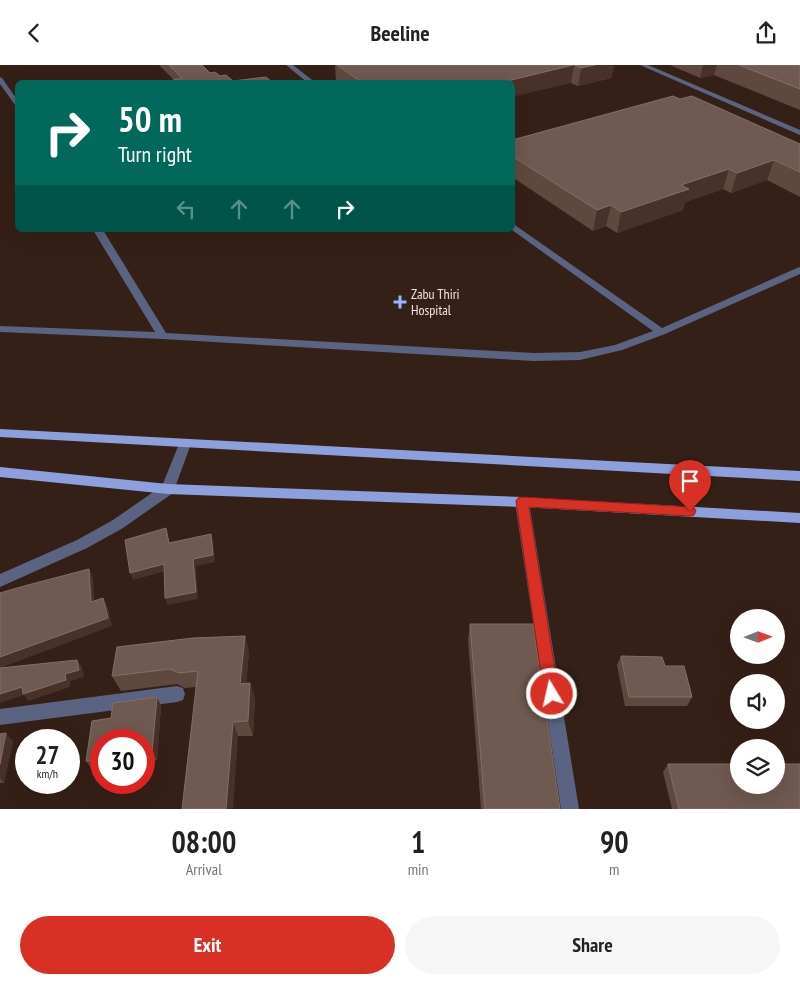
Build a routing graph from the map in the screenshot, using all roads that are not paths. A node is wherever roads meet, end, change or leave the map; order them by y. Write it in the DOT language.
graph roads {
  1 [pos="289,65"];
  2 [pos="643,65"];
  3 [pos="0,79"];
  4 [pos="309,80"];
  5 [pos="15,102"];
  6 [pos="800,133"];
  7 [pos="515,228"];
  8 [pos="99,232"];
  9 [pos="800,270"];
  10 [pos="0,329"];
  11 [pos="661,332"];
  12 [pos="163,336"];
  13 [pos="0,433"];
  14 [pos="185,443"];
  15 [pos="0,472"];
  16 [pos="800,476"];
  17 [pos="168,489"];
  18 [pos="522,501"];
  19 [pos="800,518"];
  20 [pos="0,581"];
  21 [pos="176,694"];
  22 [pos="0,717"];
  23 [pos="570,809"];
  1 -- 4 [label="street"];
  2 -- 6 [label="street"];
  3 -- 5 [label="street"];
  7 -- 11 [label="street"];
  8 -- 12 [label="street"];
  9 -- 11 [label="street"];
  10 -- 12 [label="street"];
  11 -- 12 [label="street"];
  13 -- 14 [label="main road"];
  14 -- 16 [label="main road"];
  14 -- 17 [label="street"];
  15 -- 17 [label="main road"];
  17 -- 18 [label="main road"];
  17 -- 20 [label="street"];
  18 -- 19 [label="main road"];
  18 -- 23 [label="street"];
  21 -- 22 [label="street"];
}
